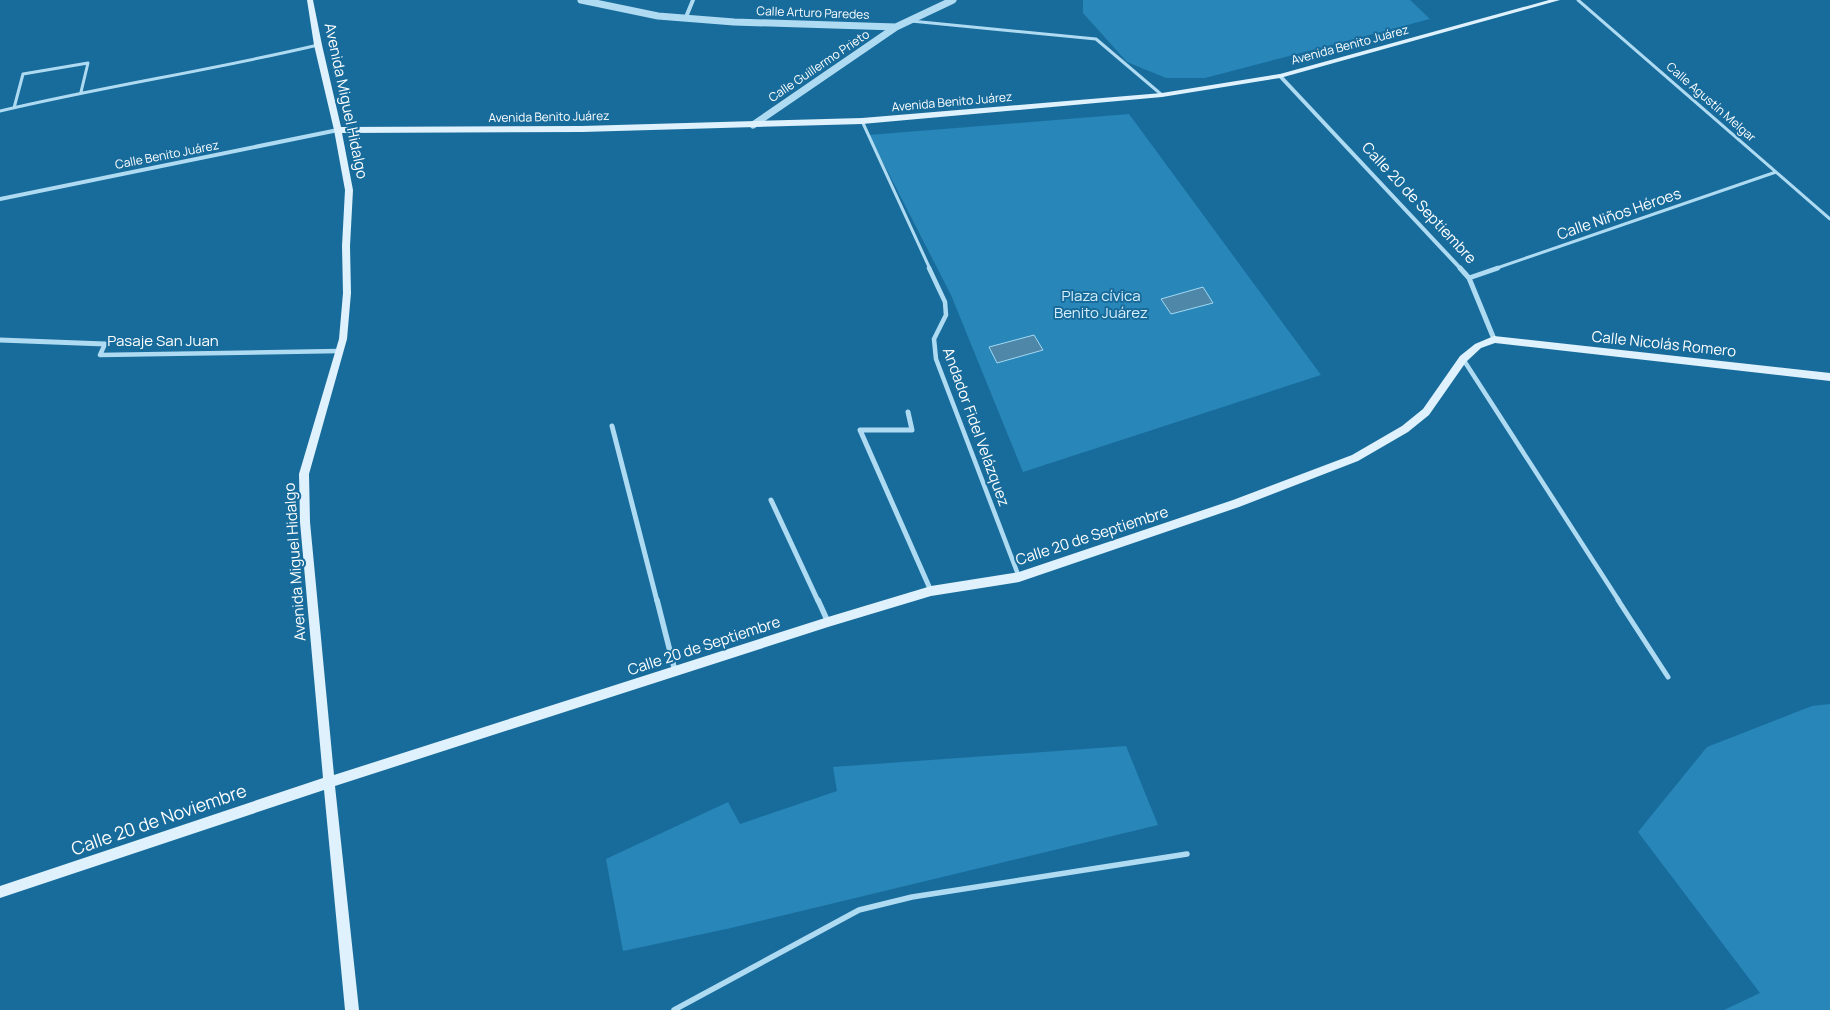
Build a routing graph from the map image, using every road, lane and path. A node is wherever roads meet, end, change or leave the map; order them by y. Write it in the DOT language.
graph roads {
  1 [pos="310,0"];
  2 [pos="581,0"];
  3 [pos="693,0"];
  4 [pos="953,0"];
  5 [pos="1557,0"];
  6 [pos="1578,0"];
  7 [pos="686,17"];
  8 [pos="909,20"];
  9 [pos="896,27"];
  10 [pos="318,45"];
  11 [pos="1280,76"];
  12 [pos="81,92"];
  13 [pos="1162,95"];
  14 [pos="14,108"];
  15 [pos="0,112"];
  16 [pos="862,121"];
  17 [pos="753,125"];
  18 [pos="338,130"];
  19 [pos="1776,172"];
  20 [pos="0,199"];
  21 [pos="1830,219"];
  22 [pos="1469,278"];
  23 [pos="1494,339"];
  24 [pos="0,340"];
  25 [pos="105,344"];
  26 [pos="340,351"];
  27 [pos="1463,359"];
  28 [pos="1830,377"];
  29 [pos="908,412"];
  30 [pos="612,426"];
  31 [pos="771,500"];
  32 [pos="1018,577"];
  33 [pos="931,592"];
  34 [pos="828,622"];
  35 [pos="676,671"];
  36 [pos="1668,677"];
  37 [pos="329,782"];
  38 [pos="1187,854"];
  39 [pos="0,892"];
  40 [pos="352,1010"];
  41 [pos="674,1010"];
  1 -- 10 [label="main road, Avenida Miguel Hidalgo"];
  2 -- 7 [label="street, Calle Arturo Paredes"];
  3 -- 7 [label="street"];
  4 -- 8 [label="street, Calle Guillermo Prieto"];
  5 -- 11 [label="main road, Avenida Benito Juárez"];
  6 -- 19 [label="street, Calle Agustín Melgar"];
  7 -- 9 [label="street, Calle Arturo Paredes"];
  8 -- 9 [label="street, Calle Guillermo Prieto"];
  8 -- 13 [label="street"];
  9 -- 17 [label="street, Calle Guillermo Prieto"];
  10 -- 12 [label="lane"];
  10 -- 18 [label="main road, Avenida Miguel Hidalgo"];
  11 -- 13 [label="main road, Avenida Benito Juárez"];
  11 -- 22 [label="street, Calle 20 de Septiembre"];
  12 -- 14 [label="lane"];
  12 -- 14 [label="lane"];
  13 -- 16 [label="main road, Avenida Benito Juárez"];
  14 -- 15 [label="lane"];
  16 -- 17 [label="main road, Avenida Benito Juárez"];
  16 -- 32 [label="street, Andador Fidel Velázquez"];
  17 -- 18 [label="main road, Avenida Benito Juárez"];
  18 -- 20 [label="street, Calle Benito Juárez"];
  18 -- 26 [label="main road, Avenida Miguel Hidalgo"];
  19 -- 21 [label="street, Calle Agustín Melgar"];
  19 -- 22 [label="street, Calle Niños Héroes"];
  22 -- 23 [label="street, Calle 20 de Septiembre"];
  23 -- 27 [label="main road, Calle 20 de Septiembre"];
  23 -- 28 [label="main road, Calle Nicolás Romero"];
  24 -- 25 [label="street, Pasaje San Juan"];
  25 -- 26 [label="street, Pasaje San Juan"];
  26 -- 37 [label="main road, Avenida Miguel Hidalgo"];
  27 -- 32 [label="main road, Calle 20 de Septiembre"];
  27 -- 36 [label="street"];
  29 -- 33 [label="street"];
  30 -- 35 [label="street"];
  31 -- 34 [label="street"];
  32 -- 33 [label="main road, Calle 20 de Septiembre"];
  33 -- 34 [label="main road, Calle 20 de Septiembre"];
  34 -- 35 [label="main road, Calle 20 de Septiembre"];
  35 -- 37 [label="main road, Calle 20 de Septiembre"];
  37 -- 39 [label="main road, Calle 20 de Noviembre"];
  37 -- 40 [label="main road, Avenida Miguel Hidalgo"];
  38 -- 41 [label="street"];
}
